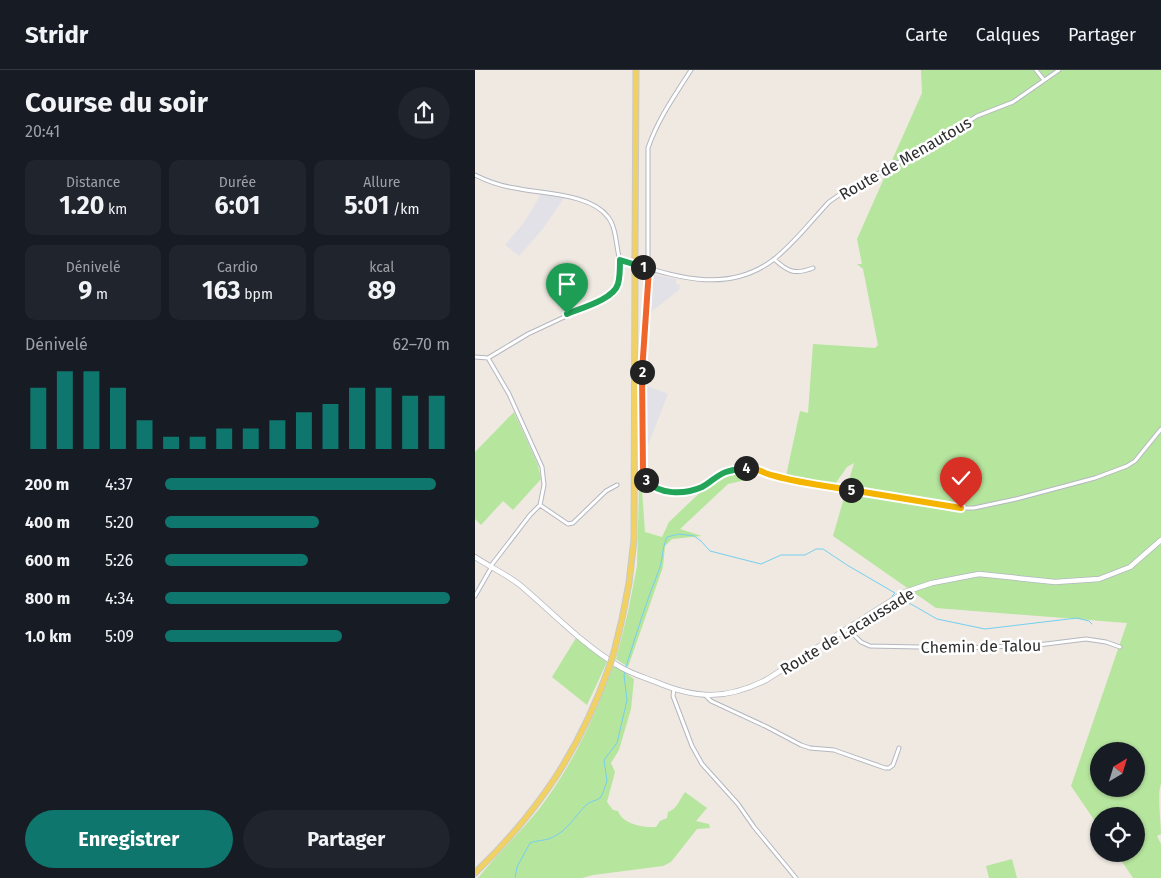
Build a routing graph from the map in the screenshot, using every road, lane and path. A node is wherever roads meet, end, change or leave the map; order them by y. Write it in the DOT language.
graph roads {
  1 [pos="636,70"];
  2 [pos="691,70"];
  3 [pos="1036,70"];
  4 [pos="1059,70"];
  5 [pos="1044,80"];
  6 [pos="475,175"];
  7 [pos="774,259"];
  8 [pos="620,260"];
  9 [pos="813,268"];
  10 [pos="649,269"];
  11 [pos="475,357"];
  12 [pos="488,358"];
  13 [pos="1161,428"];
  14 [pos="617,485"];
  15 [pos="539,505"];
  16 [pos="1161,540"];
  17 [pos="475,557"];
  18 [pos="490,567"];
  19 [pos="475,596"];
  20 [pos="847,628"];
  21 [pos="1120,646"];
  22 [pos="674,690"];
  23 [pos="706,696"];
  24 [pos="899,748"];
  25 [pos="475,873"];
  26 [pos="797,878"];
  1 -- 25 [label="main road, bridge"];
  2 -- 10 [label="street"];
  3 -- 5 [label="street"];
  4 -- 5 [label="street, Route de Menautous"];
  5 -- 7 [label="street, Route de Menautous"];
  6 -- 8 [label="street"];
  7 -- 9 [label="street"];
  7 -- 10 [label="street, Route de Menautous"];
  8 -- 10 [label="street, Route de Menautous"];
  8 -- 12 [label="street"];
  10 -- 13 [label="street"];
  11 -- 12 [label="street"];
  12 -- 15 [label="street"];
  14 -- 15 [label="street"];
  15 -- 18 [label="street"];
  16 -- 20 [label="street, Route de Lacaussade"];
  17 -- 18 [label="street, Route de Lacaussade"];
  18 -- 19 [label="street"];
  18 -- 22 [label="street, Route de Lacaussade"];
  20 -- 21 [label="street, Chemin de Talou"];
  20 -- 23 [label="street, Route de Lacaussade"];
  22 -- 23 [label="street, Route de Lacaussade"];
  22 -- 26 [label="street"];
  23 -- 24 [label="street"];
}
